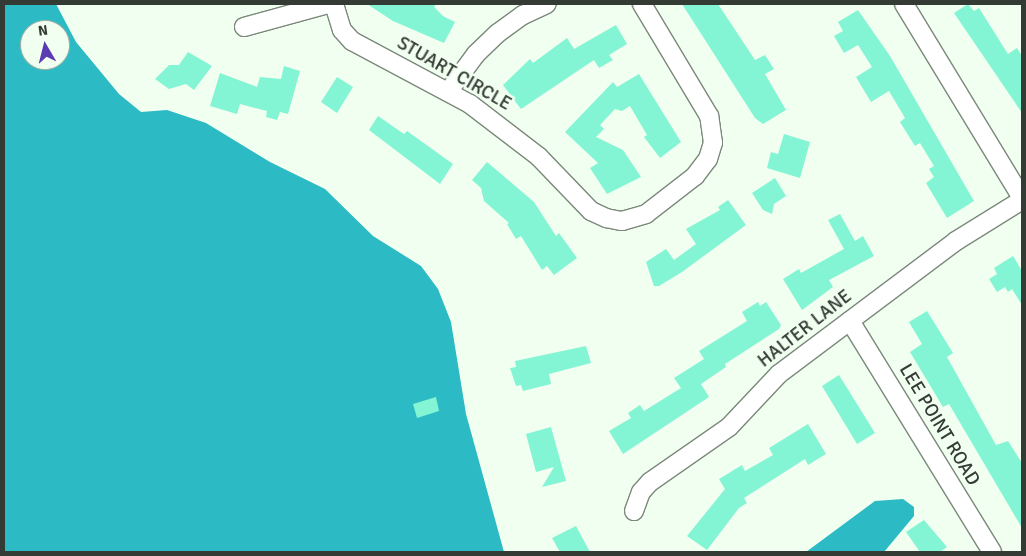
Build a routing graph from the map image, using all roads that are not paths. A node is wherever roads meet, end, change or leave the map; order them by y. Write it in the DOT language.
graph roads {
  1 [pos="328,4"];
  2 [pos="334,4"];
  3 [pos="547,4"];
  4 [pos="642,4"];
  5 [pos="904,4"];
  6 [pos="244,27"];
  7 [pos="448,92"];
  8 [pos="1022,199"];
  9 [pos="850,321"];
  10 [pos="634,511"];
  11 [pos="992,552"];
  1 -- 6 [label="street"];
  2 -- 7 [label="street, STUART CIRCLE"];
  3 -- 7 [label="street"];
  4 -- 7 [label="street, STUART CIRCLE"];
  5 -- 8 [label="street"];
  8 -- 9 [label="street, HALTER LANE"];
  9 -- 10 [label="street, HALTER LANE"];
  9 -- 11 [label="street, LEE POINT ROAD"];
}
